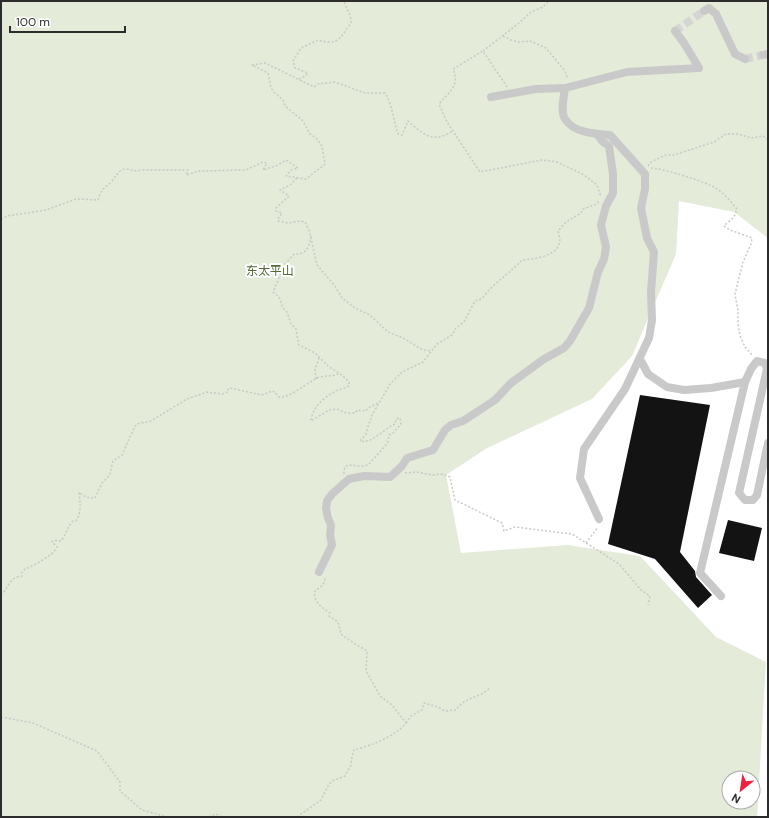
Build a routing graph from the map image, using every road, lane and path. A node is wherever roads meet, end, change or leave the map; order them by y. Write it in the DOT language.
graph roads {
  1 [pos="344,1"];
  2 [pos="549,1"];
  3 [pos="704,12"];
  4 [pos="675,31"];
  5 [pos="503,36"];
  6 [pos="483,51"];
  7 [pos="745,59"];
  8 [pos="299,79"];
  9 [pos="565,88"];
  10 [pos="511,93"];
  11 [pos="491,97"];
  12 [pos="453,132"];
  13 [pos="597,134"];
  14 [pos="768,139"];
  15 [pos="298,177"];
  16 [pos="602,198"];
  17 [pos="604,216"];
  18 [pos="1,219"];
  19 [pos="311,236"];
  20 [pos="431,351"];
  21 [pos="320,357"];
  22 [pos="640,359"];
  23 [pos="759,362"];
  24 [pos="338,374"];
  25 [pos="316,379"];
  26 [pos="745,382"];
  27 [pos="378,403"];
  28 [pos="768,443"];
  29 [pos="395,473"];
  30 [pos="346,482"];
  31 [pos="599,519"];
  32 [pos="586,543"];
  33 [pos="319,572"];
  34 [pos="1,595"];
  35 [pos="721,596"];
  36 [pos="648,605"];
  37 [pos="490,688"];
  38 [pos="1,717"];
  39 [pos="406,723"];
  40 [pos="168,817"];
  41 [pos="208,817"];
  42 [pos="222,817"];
  43 [pos="297,817"];
  1 -- 8 [label="path"];
  2 -- 6 [label="path"];
  3 -- 7 [label="street"];
  4 -- 9 [label="street"];
  5 -- 9 [label="path"];
  6 -- 10 [label="path"];
  6 -- 12 [label="path"];
  8 -- 12 [label="path"];
  8 -- 15 [label="path"];
  9 -- 10 [label="street"];
  9 -- 13 [label="street"];
  10 -- 11 [label="street"];
  12 -- 16 [label="path"];
  13 -- 17 [label="street"];
  13 -- 22 [label="street"];
  14 -- 23 [label="path"];
  15 -- 18 [label="path"];
  15 -- 19 [label="path"];
  16 -- 17 [label="path"];
  16 -- 20 [label="path"];
  17 -- 29 [label="street"];
  19 -- 20 [label="path"];
  19 -- 21 [label="path"];
  20 -- 27 [label="path"];
  21 -- 24 [label="path"];
  21 -- 25 [label="path"];
  22 -- 26 [label="street"];
  22 -- 31 [label="street"];
  23 -- 26 [label="street"];
  23 -- 28 [label="street"];
  24 -- 25 [label="path"];
  24 -- 27 [label="path"];
  25 -- 34 [label="path"];
  26 -- 35 [label="street"];
  27 -- 30 [label="path"];
  29 -- 30 [label="street"];
  29 -- 32 [label="path"];
  30 -- 33 [label="street"];
  31 -- 32 [label="path"];
  32 -- 36 [label="path"];
  33 -- 39 [label="path"];
  37 -- 39 [label="path"];
  38 -- 40 [label="path"];
  39 -- 43 [label="path"];
  41 -- 42 [label="path"];
}
